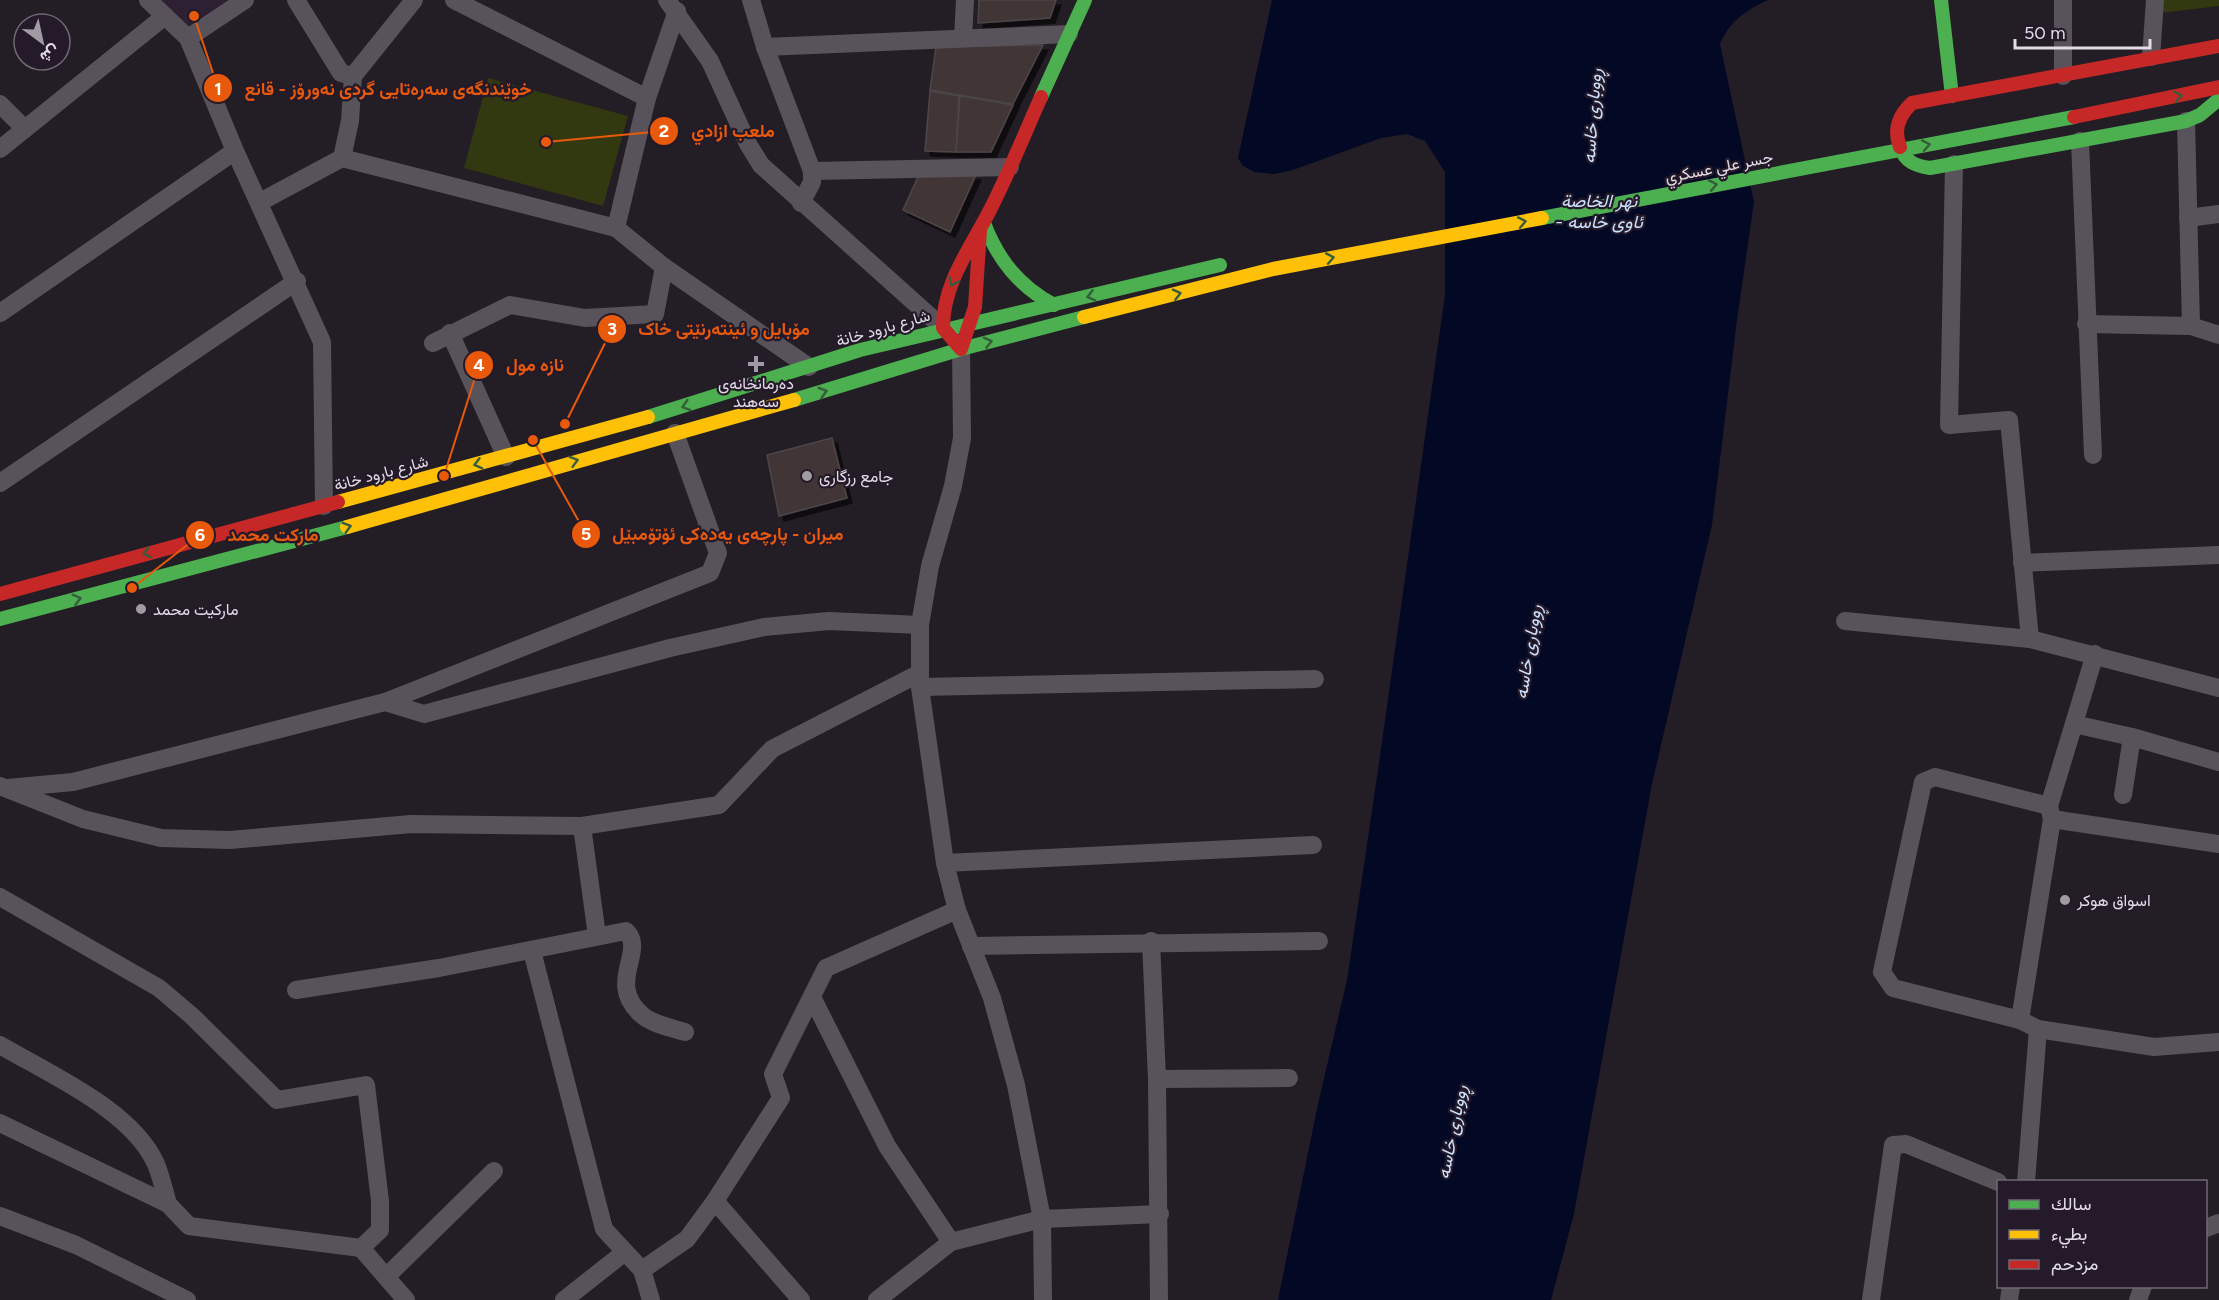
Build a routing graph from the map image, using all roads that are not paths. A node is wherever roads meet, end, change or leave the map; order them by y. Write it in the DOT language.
graph roads {
  1 [pos="148,0"];
  2 [pos="245,0"];
  3 [pos="296,0"];
  4 [pos="414,0"];
  5 [pos="454,0"];
  6 [pos="751,0"];
  7 [pos="965,0"];
  8 [pos="1085,0"];
  9 [pos="1941,0"];
  10 [pos="2063,0"];
  11 [pos="2155,0"];
  12 [pos="672,6"];
  13 [pos="165,16"];
  14 [pos="1069,34"];
  15 [pos="188,38"];
  16 [pos="963,38"];
  17 [pos="2219,46"];
  18 [pos="765,47"];
  19 [pos="2151,57"];
  20 [pos="353,76"];
  21 [pos="2063,76"];
  22 [pos="2198,77"];
  23 [pos="2219,87"];
  24 [pos="1952,96"];
  25 [pos="2099,97"];
  26 [pos="647,98"];
  27 [pos="2219,99"];
  28 [pos="0,104"];
  29 [pos="2186,121"];
  30 [pos="24,129"];
  31 [pos="1912,132"];
  32 [pos="1877,139"];
  33 [pos="2080,141"];
  34 [pos="0,148"];
  35 [pos="235,151"];
  36 [pos="342,158"];
  37 [pos="1954,164"];
  38 [pos="1010,167"];
  39 [pos="812,171"];
  40 [pos="260,202"];
  41 [pos="801,203"];
  42 [pos="2219,214"];
  43 [pos="2188,218"];
  44 [pos="982,227"];
  45 [pos="616,228"];
  46 [pos="1236,261"];
  47 [pos="664,267"];
  48 [pos="297,281"];
  49 [pos="1054,305"];
  50 [pos="0,313"];
  51 [pos="972,323"];
  52 [pos="2086,324"];
  53 [pos="2191,326"];
  54 [pos="943,328"];
  55 [pos="450,333"];
  56 [pos="2219,335"];
  57 [pos="433,343"];
  58 [pos="961,349"];
  59 [pos="860,350"];
  60 [pos="809,367"];
  61 [pos="868,378"];
  62 [pos="675,433"];
  63 [pos="2093,456"];
  64 [pos="506,457"];
  65 [pos="0,483"];
  66 [pos="324,506"];
  67 [pos="2219,555"];
  68 [pos="2022,563"];
  69 [pos="38,582"];
  70 [pos="0,594"];
  71 [pos="40,609"];
  72 [pos="0,619"];
  73 [pos="1845,621"];
  74 [pos="921,625"];
  75 [pos="2030,639"];
  76 [pos="2095,654"];
  77 [pos="1315,679"];
  78 [pos="920,680"];
  79 [pos="2219,688"];
  80 [pos="385,702"];
  81 [pos="2074,724"];
  82 [pos="2132,737"];
  83 [pos="2219,762"];
  84 [pos="2,787"];
  85 [pos="2124,795"];
  86 [pos="2051,813"];
  87 [pos="582,826"];
  88 [pos="2219,844"];
  89 [pos="1313,845"];
  90 [pos="945,863"];
  91 [pos="0,897"];
  92 [pos="957,910"];
  93 [pos="597,936"];
  94 [pos="1150,941"];
  95 [pos="1319,941"];
  96 [pos="971,946"];
  97 [pos="532,951"];
  98 [pos="296,990"];
  99 [pos="812,997"];
  100 [pos="2020,1020"];
  101 [pos="2038,1029"];
  102 [pos="685,1032"];
  103 [pos="2219,1042"];
  104 [pos="0,1045"];
  105 [pos="1289,1078"];
  106 [pos="1157,1079"];
  107 [pos="0,1123"];
  108 [pos="494,1171"];
  109 [pos="2026,1180"];
  110 [pos="1997,1182"];
  111 [pos="715,1201"];
  112 [pos="168,1204"];
  113 [pos="1160,1214"];
  114 [pos="0,1216"];
  115 [pos="1042,1219"];
  116 [pos="951,1242"];
  117 [pos="361,1248"];
  118 [pos="625,1252"];
  119 [pos="642,1270"];
  120 [pos="386,1277"];
  121 [pos="185,1300"];
  122 [pos="406,1300"];
  123 [pos="564,1300"];
  124 [pos="651,1300"];
  125 [pos="801,1300"];
  126 [pos="877,1300"];
  127 [pos="1043,1300"];
  128 [pos="1159,1300"];
  129 [pos="1871,1300"];
  1 -- 13 [label="street"];
  2 -- 15 [label="street"];
  3 -- 20 [label="street"];
  4 -- 20 [label="street"];
  5 -- 26 [label="street"];
  6 -- 18 [label="street"];
  7 -- 16 [label="street"];
  8 -- 14 [label="main road"];
  9 -- 24 [label="main road"];
  10 -- 21 [label="street"];
  11 -- 19 [label="street"];
  12 -- 26 [label="street"];
  12 -- 41 [label="street"];
  13 -- 15 [label="street"];
  13 -- 30 [label="street"];
  14 -- 16 [label="street"];
  14 -- 38 [label="main road"];
  15 -- 35 [label="street"];
  16 -- 18 [label="street"];
  17 -- 19 [label="main road"];
  18 -- 39 [label="street"];
  19 -- 21 [label="main road"];
  20 -- 36 [label="street"];
  21 -- 24 [label="main road"];
  22 -- 25 [label="main road"];
  58 -- 23 [label="main road, جسر علي عسكري, one-way"];
  24 -- 37 [label="main road"];
  26 -- 45 [label="street"];
  27 -- 29 [label="main road"];
  28 -- 30 [label="street"];
  29 -- 33 [label="main road"];
  29 -- 43 [label="street"];
  30 -- 34 [label="street"];
  31 -- 32 [label="main road"];
  33 -- 37 [label="main road"];
  33 -- 52 [label="street"];
  35 -- 40 [label="street"];
  35 -- 50 [label="street"];
  36 -- 40 [label="street"];
  36 -- 45 [label="street"];
  37 -- 68 [label="street"];
  38 -- 39 [label="street"];
  38 -- 44 [label="main road"];
  39 -- 41 [label="street"];
  40 -- 48 [label="street"];
  41 -- 54 [label="street"];
  42 -- 43 [label="street"];
  43 -- 53 [label="street"];
  44 -- 49 [label="main road"];
  44 -- 51 [label="main road"];
  44 -- 54 [label="main road, one-way"];
  45 -- 47 [label="street"];
  46 -- 49 [label="main road, شارع بارود خانة, one-way"];
  47 -- 55 [label="street"];
  47 -- 60 [label="street"];
  48 -- 65 [label="street"];
  48 -- 66 [label="street"];
  49 -- 51 [label="main road, شارع بارود خانة"];
  51 -- 54 [label="main road, شارع بارود خانة"];
  51 -- 58 [label="main road"];
  52 -- 53 [label="street"];
  52 -- 63 [label="street"];
  53 -- 56 [label="street"];
  54 -- 58 [label="main road"];
  54 -- 59 [label="main road, شارع بارود خانة"];
  55 -- 57 [label="street"];
  55 -- 64 [label="street"];
  58 -- 61 [label="main road, جسر علي عسكري"];
  58 -- 74 [label="street"];
  59 -- 60 [label="main road, شارع بارود خانة"];
  59 -- 61 [label="main road"];
  60 -- 64 [label="main road, شارع بارود خانة, one-way"];
  62 -- 61 [label="main road, one-way"];
  71 -- 62 [label="main road, one-way"];
  62 -- 80 [label="street"];
  64 -- 66 [label="main road, شارع بارود خانة, one-way"];
  66 -- 69 [label="main road, شارع بارود خانة, one-way"];
  67 -- 68 [label="street"];
  68 -- 75 [label="street"];
  69 -- 70 [label="main road, شارع بارود خانة"];
  69 -- 71 [label="main road"];
  71 -- 72 [label="main road"];
  73 -- 75 [label="street"];
  74 -- 78 [label="street"];
  74 -- 80 [label="street"];
  75 -- 76 [label="street"];
  76 -- 79 [label="street"];
  76 -- 81 [label="street"];
  77 -- 78 [label="street"];
  78 -- 87 [label="street"];
  78 -- 90 [label="street"];
  80 -- 84 [label="street"];
  81 -- 82 [label="street"];
  81 -- 86 [label="street"];
  82 -- 83 [label="street"];
  82 -- 85 [label="street"];
  84 -- 87 [label="street"];
  86 -- 88 [label="street"];
  86 -- 100 [label="street"];
  86 -- 100 [label="street"];
  87 -- 93 [label="street"];
  89 -- 90 [label="street"];
  90 -- 92 [label="street"];
  91 -- 117 [label="street"];
  92 -- 96 [label="street"];
  92 -- 99 [label="street"];
  93 -- 97 [label="street"];
  93 -- 102 [label="street"];
  94 -- 95 [label="street"];
  94 -- 96 [label="street"];
  94 -- 106 [label="street"];
  96 -- 115 [label="street"];
  97 -- 98 [label="street"];
  97 -- 118 [label="street"];
  99 -- 111 [label="street"];
  99 -- 116 [label="street"];
  100 -- 101 [label="street"];
  101 -- 103 [label="street"];
  101 -- 109 [label="street"];
  104 -- 112 [label="street"];
  105 -- 106 [label="street"];
  106 -- 113 [label="street"];
  107 -- 112 [label="street"];
  108 -- 120 [label="street"];
  110 -- 129 [label="street"];
  111 -- 119 [label="street"];
  111 -- 125 [label="street"];
  112 -- 117 [label="street"];
  113 -- 115 [label="street"];
  113 -- 128 [label="street"];
  114 -- 121 [label="street"];
  115 -- 116 [label="street"];
  115 -- 127 [label="street"];
  116 -- 126 [label="street"];
  117 -- 120 [label="street"];
  118 -- 119 [label="street"];
  118 -- 123 [label="street"];
  119 -- 124 [label="street"];
  120 -- 122 [label="street"];
}
